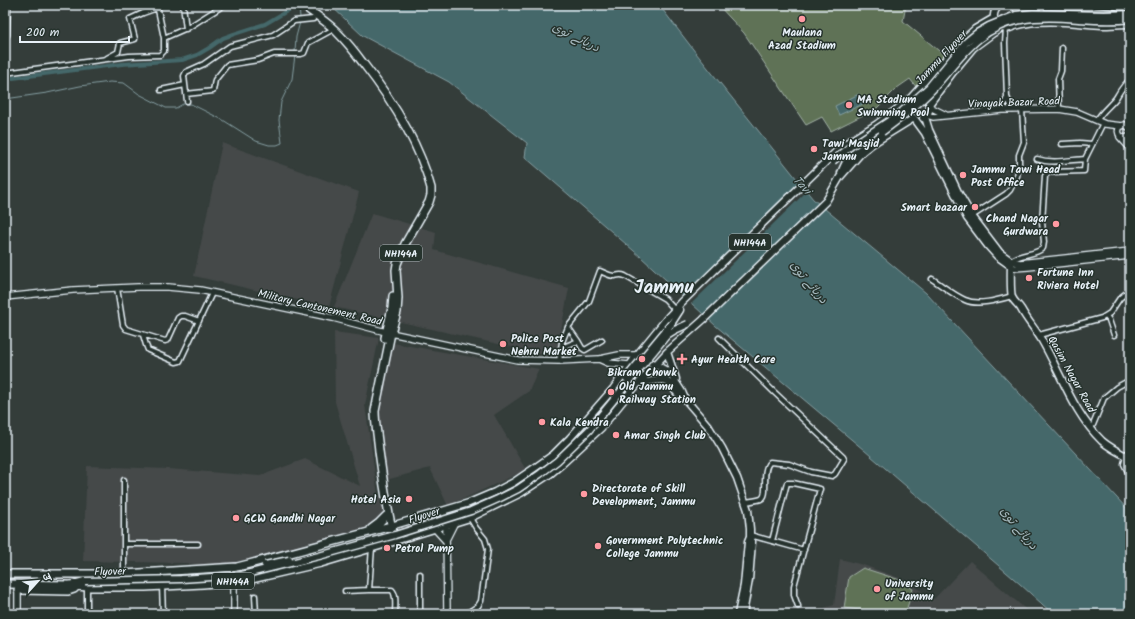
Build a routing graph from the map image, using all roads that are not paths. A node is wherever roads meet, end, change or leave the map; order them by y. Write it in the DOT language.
graph roads {
  1 [pos="8,5"];
  2 [pos="183,5"];
  3 [pos="224,5"];
  4 [pos="294,5"];
  5 [pos="302,5"];
  6 [pos="1125,5"];
  7 [pos="998,6"];
  8 [pos="157,7"];
  9 [pos="1015,7"];
  10 [pos="308,12"];
  11 [pos="1128,13"];
  12 [pos="994,18"];
  13 [pos="313,19"];
  14 [pos="1128,22"];
  15 [pos="1015,26"];
  16 [pos="1004,28"];
  17 [pos="186,29"];
  18 [pos="330,31"];
  19 [pos="7,35"];
  20 [pos="164,38"];
  21 [pos="1062,48"];
  22 [pos="103,60"];
  23 [pos="5,73"];
  24 [pos="1130,80"];
  25 [pos="185,85"];
  26 [pos="161,90"];
  27 [pos="186,94"];
  28 [pos="1007,97"];
  29 [pos="910,99"];
  30 [pos="187,101"];
  31 [pos="930,105"];
  32 [pos="1059,109"];
  33 [pos="1002,110"];
  34 [pos="1013,110"];
  35 [pos="1022,110"];
  36 [pos="946,115"];
  37 [pos="926,116"];
  38 [pos="914,118"];
  39 [pos="1102,122"];
  40 [pos="1127,126"];
  41 [pos="1120,136"];
  42 [pos="1130,137"];
  43 [pos="1062,144"];
  44 [pos="1092,144"];
  45 [pos="1130,148"];
  46 [pos="1037,158"];
  47 [pos="1084,159"];
  48 [pos="840,177"];
  49 [pos="813,178"];
  50 [pos="972,216"];
  51 [pos="1130,251"];
  52 [pos="1130,256"];
  53 [pos="1011,263"];
  54 [pos="932,279"];
  55 [pos="116,288"];
  56 [pos="1130,290"];
  57 [pos="212,292"];
  58 [pos="1012,296"];
  59 [pos="5,297"];
  60 [pos="678,310"];
  61 [pos="1106,316"];
  62 [pos="198,321"];
  63 [pos="701,321"];
  64 [pos="568,327"];
  65 [pos="389,333"];
  66 [pos="1041,334"];
  67 [pos="143,335"];
  68 [pos="1114,335"];
  69 [pos="719,338"];
  70 [pos="602,340"];
  71 [pos="578,341"];
  72 [pos="561,348"];
  73 [pos="667,352"];
  74 [pos="637,355"];
  75 [pos="599,360"];
  76 [pos="559,361"];
  77 [pos="655,364"];
  78 [pos="629,365"];
  79 [pos="650,371"];
  80 [pos="621,377"];
  81 [pos="665,380"];
  82 [pos="1130,380"];
  83 [pos="639,383"];
  84 [pos="679,387"];
  85 [pos="626,397"];
  86 [pos="685,399"];
  87 [pos="1093,425"];
  88 [pos="1128,455"];
  89 [pos="1130,476"];
  90 [pos="124,480"];
  91 [pos="745,502"];
  92 [pos="444,511"];
  93 [pos="386,516"];
  94 [pos="470,518"];
  95 [pos="455,522"];
  96 [pos="446,525"];
  97 [pos="389,526"];
  98 [pos="435,529"];
  99 [pos="366,532"];
  100 [pos="750,536"];
  101 [pos="445,540"];
  102 [pos="772,541"];
  103 [pos="393,542"];
  104 [pos="124,544"];
  105 [pos="198,544"];
  106 [pos="372,548"];
  107 [pos="804,550"];
  108 [pos="249,564"];
  109 [pos="234,567"];
  110 [pos="5,574"];
  111 [pos="124,574"];
  112 [pos="420,574"];
  113 [pos="234,581"];
  114 [pos="5,584"];
  115 [pos="86,584"];
  116 [pos="67,585"];
  117 [pos="78,586"];
  118 [pos="162,586"];
  119 [pos="18,587"];
  120 [pos="369,590"];
  121 [pos="345,592"];
  122 [pos="255,596"];
  123 [pos="798,606"];
  124 [pos="18,614"];
  125 [pos="87,614"];
  126 [pos="163,614"];
  127 [pos="234,614"];
  128 [pos="256,614"];
  129 [pos="395,614"];
  130 [pos="420,614"];
  131 [pos="447,614"];
  132 [pos="466,614"];
  133 [pos="738,614"];
  134 [pos="743,614"];
  1 -- 19 [label="street"];
  2 -- 17 [label="street"];
  3 -- 17 [label="street"];
  4 -- 10 [label="highway, NH144A"];
  5 -- 10 [label="highway, NH144A"];
  6 -- 11 [label="street"];
  7 -- 12 [label="main road"];
  8 -- 20 [label="street"];
  8 -- 22 [label="street"];
  9 -- 11 [label="main road"];
  9 -- 15 [label="main road"];
  10 -- 13 [label="highway, NH144A"];
  10 -- 65 [label="highway, NH144A"];
  11 -- 14 [label="street"];
  11 -- 49 [label="main road, Jammu Flyover, bridge"];
  12 -- 16 [label="main road"];
  12 -- 29 [label="main road"];
  13 -- 18 [label="highway, NH144A"];
  13 -- 25 [label="street"];
  14 -- 15 [label="main road"];
  14 -- 48 [label="main road, Jammu Flyover, bridge"];
  15 -- 16 [label="main road"];
  16 -- 28 [label="street"];
  16 -- 31 [label="main road"];
  17 -- 20 [label="street"];
  18 -- 27 [label="street"];
  18 -- 65 [label="highway, NH144A"];
  20 -- 22 [label="street"];
  21 -- 32 [label="street"];
  22 -- 23 [label="street"];
  24 -- 39 [label="street"];
  25 -- 26 [label="street"];
  25 -- 27 [label="street"];
  27 -- 30 [label="street"];
  28 -- 33 [label="street"];
  28 -- 34 [label="street"];
  29 -- 31 [label="main road"];
  29 -- 38 [label="main road"];
  29 -- 49 [label="main road"];
  31 -- 36 [label="street"];
  31 -- 37 [label="main road"];
  32 -- 35 [label="street, Vinayak Bazar Road"];
  32 -- 39 [label="street, Vinayak Bazar Road"];
  33 -- 34 [label="street, Vinayak Bazar Road"];
  33 -- 36 [label="street, Vinayak Bazar Road"];
  34 -- 35 [label="street, Vinayak Bazar Road"];
  35 -- 50 [label="street"];
  36 -- 37 [label="street, Vinayak Bazar Road"];
  37 -- 38 [label="main road"];
  37 -- 50 [label="main road"];
  38 -- 48 [label="main road"];
  38 -- 53 [label="main road"];
  39 -- 40 [label="street"];
  39 -- 41 [label="street"];
  39 -- 44 [label="street"];
  40 -- 41 [label="street"];
  41 -- 42 [label="street"];
  41 -- 45 [label="street"];
  43 -- 44 [label="street"];
  44 -- 47 [label="street"];
  46 -- 47 [label="street"];
  47 -- 53 [label="street"];
  48 -- 63 [label="main road"];
  49 -- 60 [label="main road, NH144A"];
  50 -- 53 [label="main road"];
  51 -- 53 [label="street"];
  52 -- 53 [label="street"];
  53 -- 58 [label="main road"];
  54 -- 58 [label="street"];
  55 -- 57 [label="street, Military Cantonement Road"];
  55 -- 59 [label="street, Military Cantonement Road"];
  55 -- 67 [label="street"];
  56 -- 61 [label="street"];
  57 -- 62 [label="street"];
  57 -- 65 [label="street, Military Cantonement Road"];
  58 -- 66 [label="main road, Qasim Nagar Road"];
  60 -- 64 [label="street"];
  60 -- 74 [label="main road"];
  60 -- 108 [label="main road, Flyover, bridge"];
  61 -- 66 [label="street"];
  61 -- 68 [label="street"];
  62 -- 67 [label="street"];
  62 -- 67 [label="street"];
  63 -- 73 [label="main road"];
  63 -- 115 [label="main road, Flyover, bridge"];
  64 -- 71 [label="street"];
  64 -- 72 [label="street"];
  65 -- 76 [label="street, Military Cantonement Road"];
  65 -- 93 [label="highway, NH144A"];
  65 -- 97 [label="highway, NH144A"];
  66 -- 87 [label="main road, Qasim Nagar Road"];
  66 -- 88 [label="main road, Qasim Nagar Road"];
  69 -- 91 [label="street"];
  70 -- 71 [label="street"];
  71 -- 72 [label="street"];
  72 -- 76 [label="street"];
  73 -- 77 [label="main road"];
  73 -- 84 [label="main road"];
  74 -- 75 [label="street"];
  74 -- 77 [label="main road"];
  74 -- 78 [label="main road"];
  75 -- 76 [label="street, Military Cantonement Road"];
  75 -- 78 [label="street, Military Cantonement Road"];
  77 -- 79 [label="main road"];
  77 -- 84 [label="main road"];
  78 -- 79 [label="main road"];
  78 -- 80 [label="main road"];
  79 -- 81 [label="main road"];
  79 -- 83 [label="main road"];
  80 -- 85 [label="main road"];
  80 -- 92 [label="main road"];
  81 -- 83 [label="main road"];
  81 -- 86 [label="main road"];
  82 -- 87 [label="street"];
  83 -- 85 [label="main road"];
  84 -- 86 [label="main road"];
  85 -- 94 [label="main road"];
  86 -- 91 [label="main road"];
  87 -- 88 [label="main road, Qasim Nagar Road"];
  88 -- 89 [label="street"];
  90 -- 104 [label="street"];
  91 -- 100 [label="main road"];
  92 -- 96 [label="street"];
  92 -- 97 [label="main road"];
  93 -- 97 [label="highway, NH144A"];
  93 -- 99 [label="highway"];
  94 -- 95 [label="main road"];
  94 -- 132 [label="street"];
  95 -- 96 [label="main road"];
  95 -- 101 [label="street"];
  96 -- 98 [label="main road"];
  96 -- 101 [label="street"];
  97 -- 99 [label="highway, NH144A"];
  97 -- 103 [label="highway, NH144A"];
  98 -- 101 [label="street"];
  98 -- 103 [label="main road"];
  99 -- 108 [label="highway, NH144A"];
  100 -- 102 [label="street"];
  100 -- 133 [label="main road"];
  100 -- 134 [label="main road"];
  101 -- 131 [label="street"];
  102 -- 107 [label="street"];
  102 -- 107 [label="street"];
  103 -- 106 [label="highway, NH144A"];
  104 -- 105 [label="street"];
  104 -- 111 [label="street"];
  106 -- 113 [label="highway, NH144A"];
  106 -- 120 [label="street"];
  107 -- 123 [label="street"];
  108 -- 109 [label="highway, NH144A"];
  109 -- 111 [label="highway, NH144A"];
  109 -- 113 [label="street"];
  110 -- 111 [label="highway, NH144A"];
  112 -- 130 [label="street"];
  113 -- 118 [label="highway, NH144A"];
  113 -- 127 [label="street"];
  114 -- 119 [label="highway, NH144A"];
  115 -- 116 [label="main road, Flyover"];
  115 -- 117 [label="highway, NH144A"];
  115 -- 118 [label="highway, NH144A"];
  115 -- 125 [label="street"];
  116 -- 117 [label="highway, NH144A"];
  116 -- 119 [label="highway, NH144A"];
  117 -- 119 [label="highway"];
  118 -- 126 [label="street"];
  119 -- 124 [label="street"];
  120 -- 121 [label="street"];
  120 -- 129 [label="street"];
  122 -- 128 [label="street"];
}
